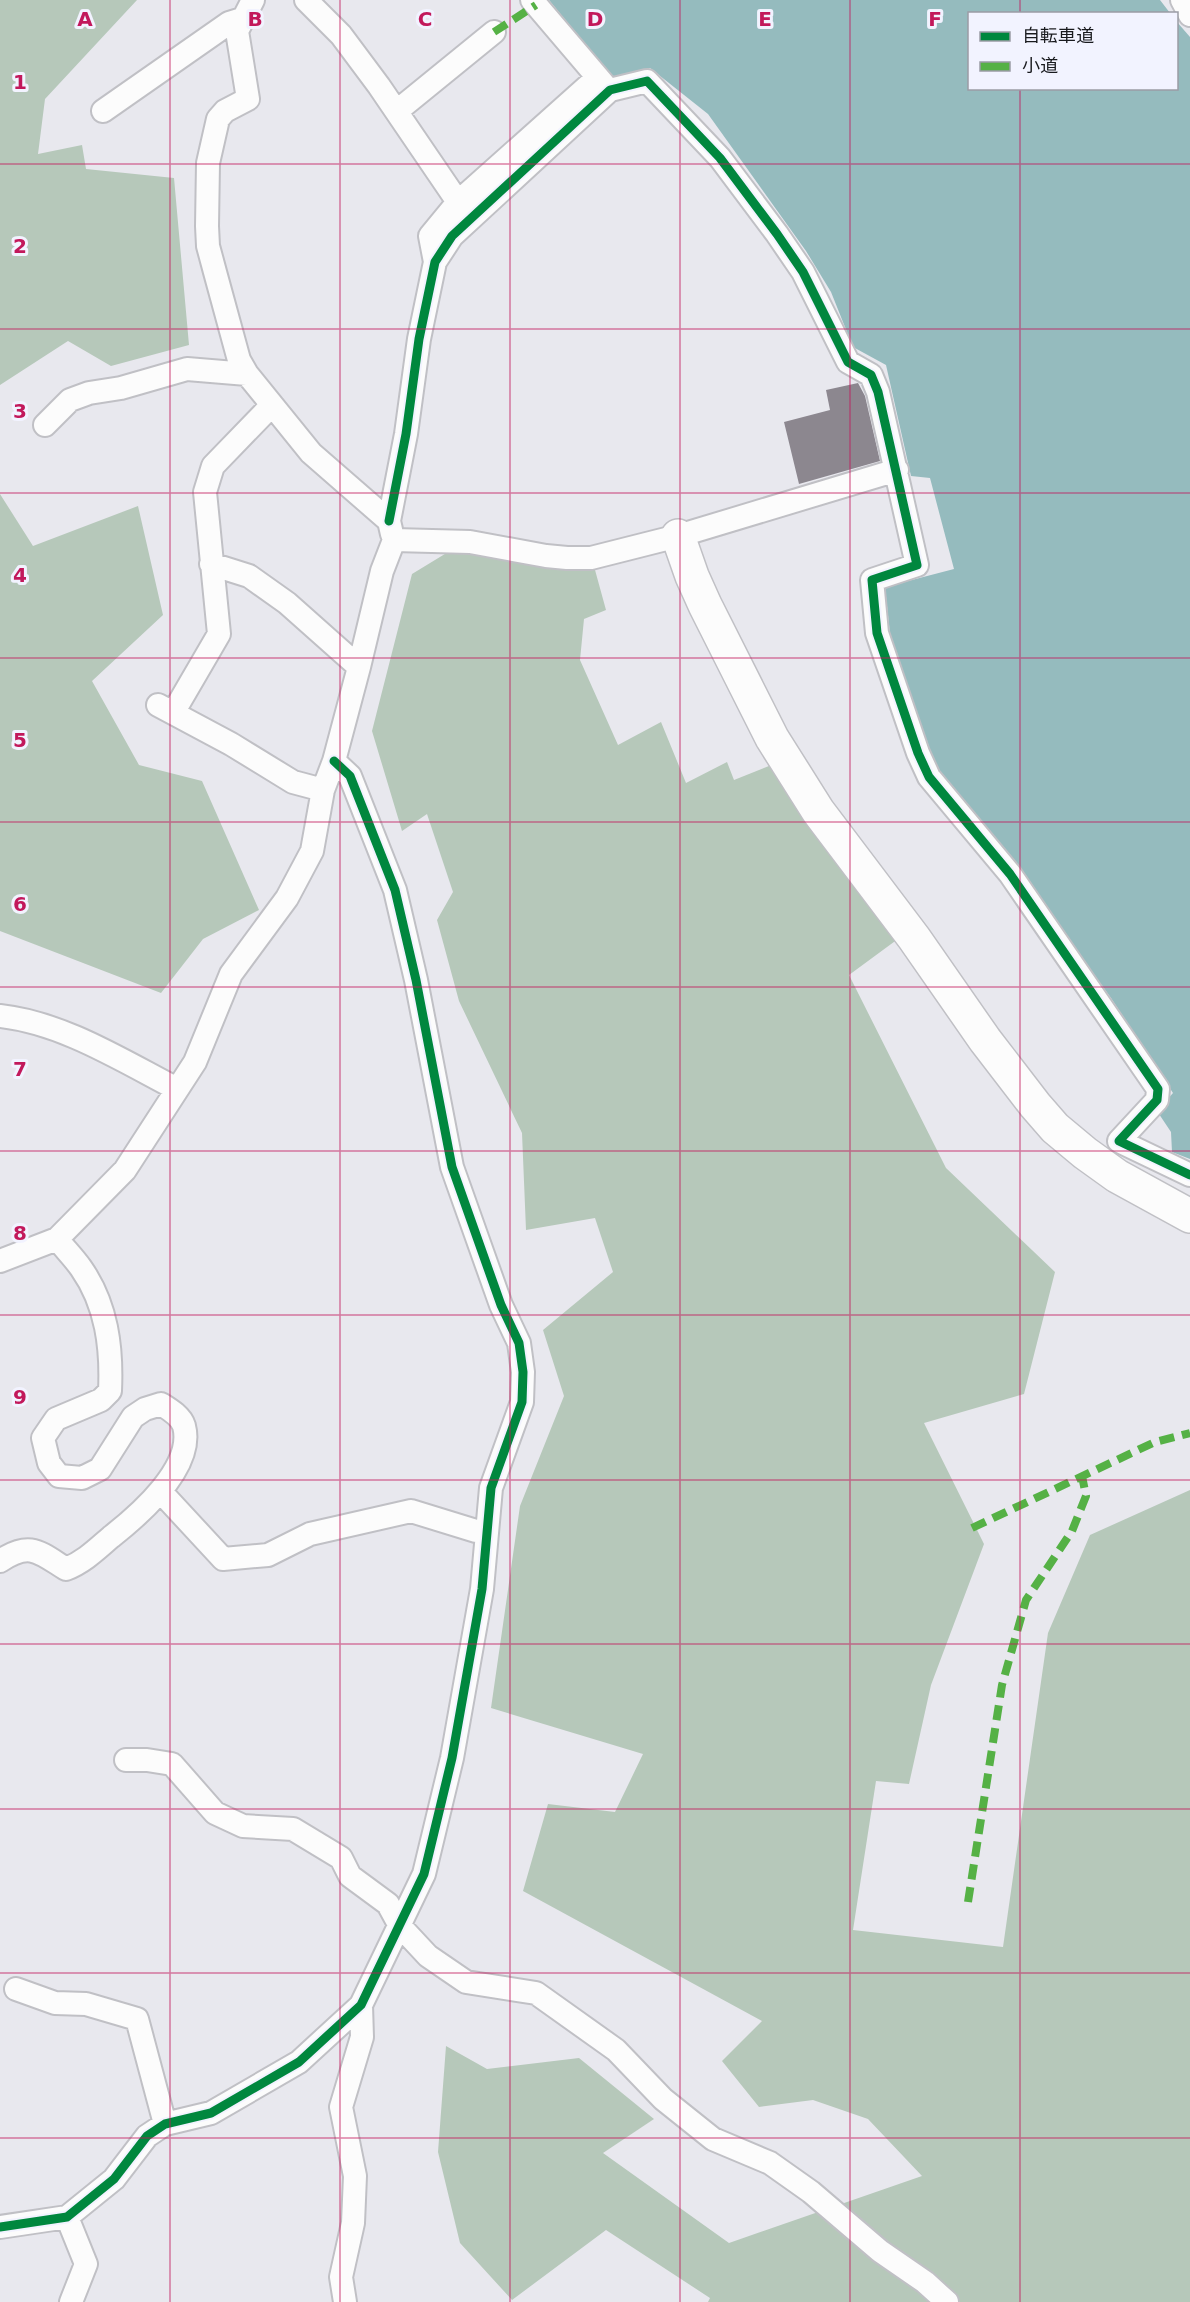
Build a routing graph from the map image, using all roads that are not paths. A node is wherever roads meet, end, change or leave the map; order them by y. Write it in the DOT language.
graph roads {
  1 [pos="306,0"];
  2 [pos="531,0"];
  3 [pos="1182,0"];
  4 [pos="248,9"];
  5 [pos="1190,15"];
  6 [pos="494,32"];
  7 [pos="603,84"];
  8 [pos="103,111"];
  9 [pos="397,111"];
  10 [pos="458,202"];
  11 [pos="435,262"];
  12 [pos="247,374"];
  13 [pos="272,405"];
  14 [pos="45,425"];
  15 [pos="897,470"];
  16 [pos="392,531"];
  17 [pos="678,536"];
  18 [pos="212,564"];
  19 [pos="359,668"];
  20 [pos="334,760"];
  21 [pos="323,790"];
  22 [pos="0,1016"];
  23 [pos="177,1089"];
  24 [pos="1190,1175"];
  25 [pos="1190,1216"];
  26 [pos="57,1239"];
  27 [pos="0,1261"];
  28 [pos="161,1492"];
  29 [pos="488,1530"];
  30 [pos="0,1561"];
  31 [pos="126,1760"];
  32 [pos="400,1926"];
  33 [pos="16,1989"];
  34 [pos="361,2005"];
  35 [pos="165,2124"];
  36 [pos="67,2217"];
  37 [pos="0,2227"];
  38 [pos="351,2301"];
  39 [pos="71,2302"];
  40 [pos="947,2302"];
  1 -- 9 [label="street"];
  2 -- 7 [label="street"];
  3 -- 5 [label="street"];
  4 -- 8 [label="street"];
  4 -- 12 [label="street"];
  6 -- 9 [label="street"];
  7 -- 10 [label="street"];
  7 -- 11 [label="street"];
  7 -- 15 [label="street"];
  9 -- 10 [label="street"];
  10 -- 11 [label="street"];
  11 -- 16 [label="street"];
  12 -- 13 [label="street"];
  12 -- 14 [label="street"];
  13 -- 16 [label="street"];
  13 -- 18 [label="street"];
  15 -- 17 [label="street"];
  15 -- 24 [label="street"];
  16 -- 17 [label="street"];
  16 -- 19 [label="street"];
  17 -- 25 [label="street"];
  18 -- 19 [label="street"];
  18 -- 21 [label="street"];
  19 -- 20 [label="street"];
  20 -- 21 [label="street"];
  20 -- 29 [label="street"];
  21 -- 23 [label="street"];
  22 -- 23 [label="street"];
  23 -- 26 [label="street"];
  26 -- 27 [label="street"];
  26 -- 28 [label="street"];
  28 -- 29 [label="street"];
  28 -- 30 [label="street"];
  29 -- 32 [label="street"];
  31 -- 32 [label="street"];
  32 -- 34 [label="street"];
  32 -- 40 [label="street"];
  33 -- 35 [label="street"];
  34 -- 35 [label="street"];
  34 -- 38 [label="street"];
  35 -- 36 [label="street"];
  36 -- 37 [label="street"];
  36 -- 39 [label="street"];
}
